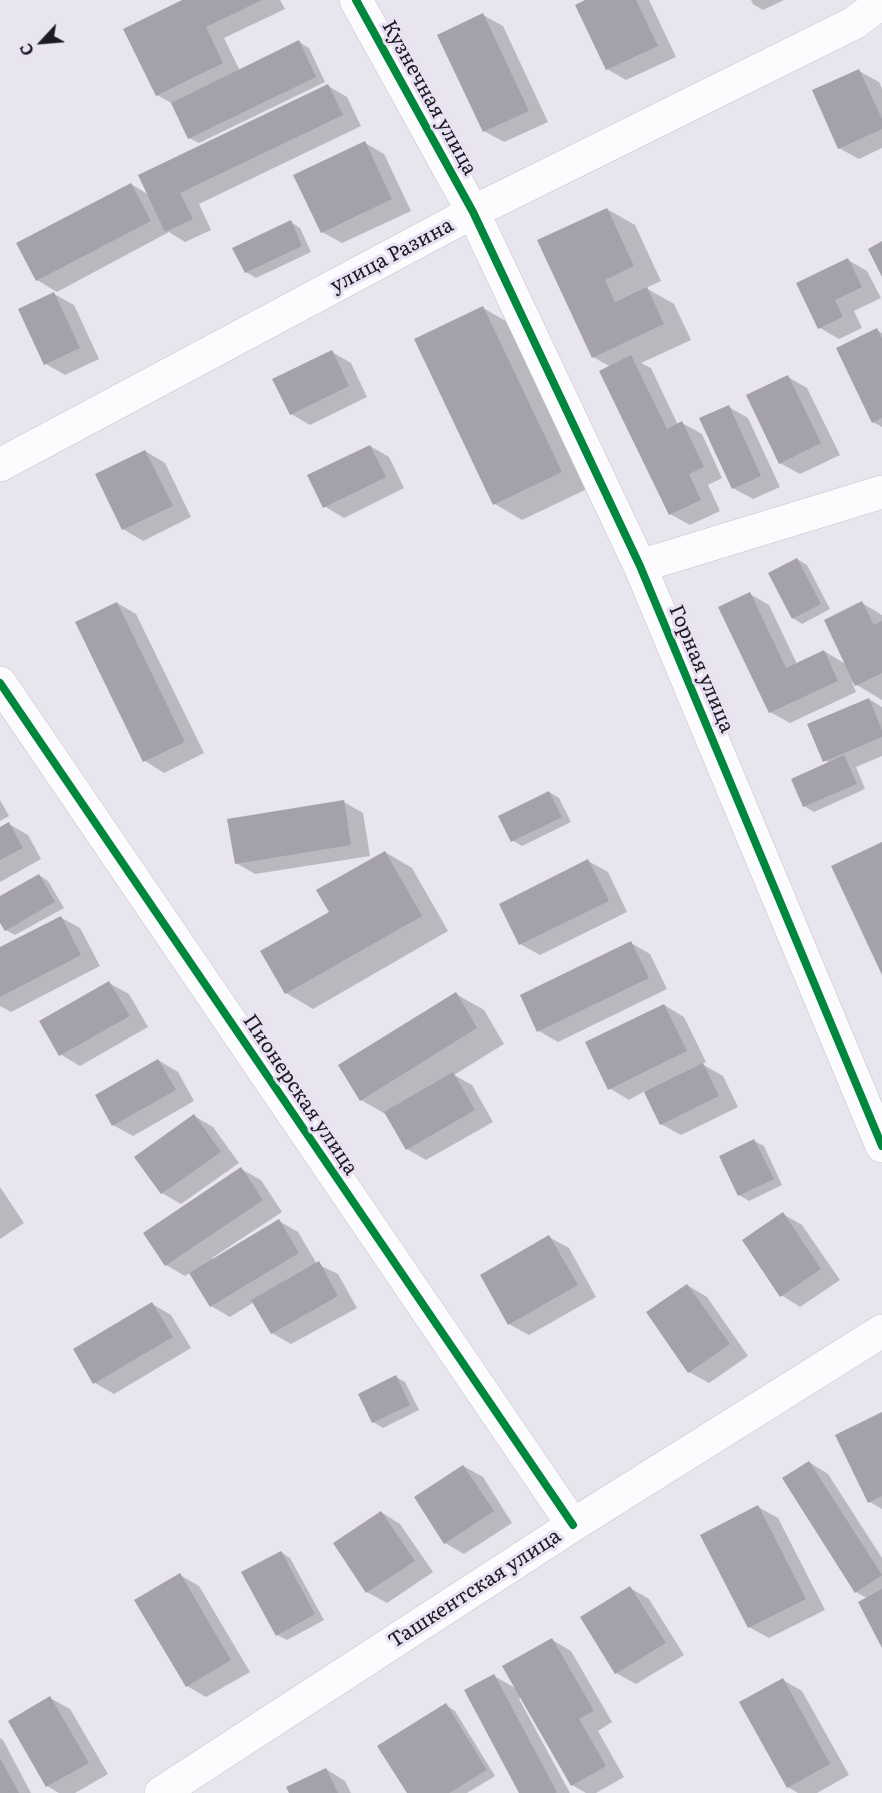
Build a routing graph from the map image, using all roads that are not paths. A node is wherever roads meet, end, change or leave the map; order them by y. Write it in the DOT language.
graph roads {
  1 [pos="356,0"];
  2 [pos="882,2"];
  3 [pos="473,212"];
  4 [pos="0,465"];
  5 [pos="882,492"];
  6 [pos="640,566"];
  7 [pos="0,682"];
  8 [pos="882,1146"];
  9 [pos="882,1331"];
  10 [pos="573,1526"];
  11 [pos="161,1793"];
  1 -- 3 [label="street, Кузнечная улица"];
  2 -- 3 [label="street, улица Разина"];
  3 -- 4 [label="street, улица Разина"];
  3 -- 6 [label="street, Горная улица"];
  5 -- 6 [label="street"];
  6 -- 8 [label="street, Горная улица"];
  7 -- 10 [label="street, Пионерская улица"];
  9 -- 10 [label="street, Ташкентская улица"];
  10 -- 11 [label="street, Ташкентская улица"];
}
